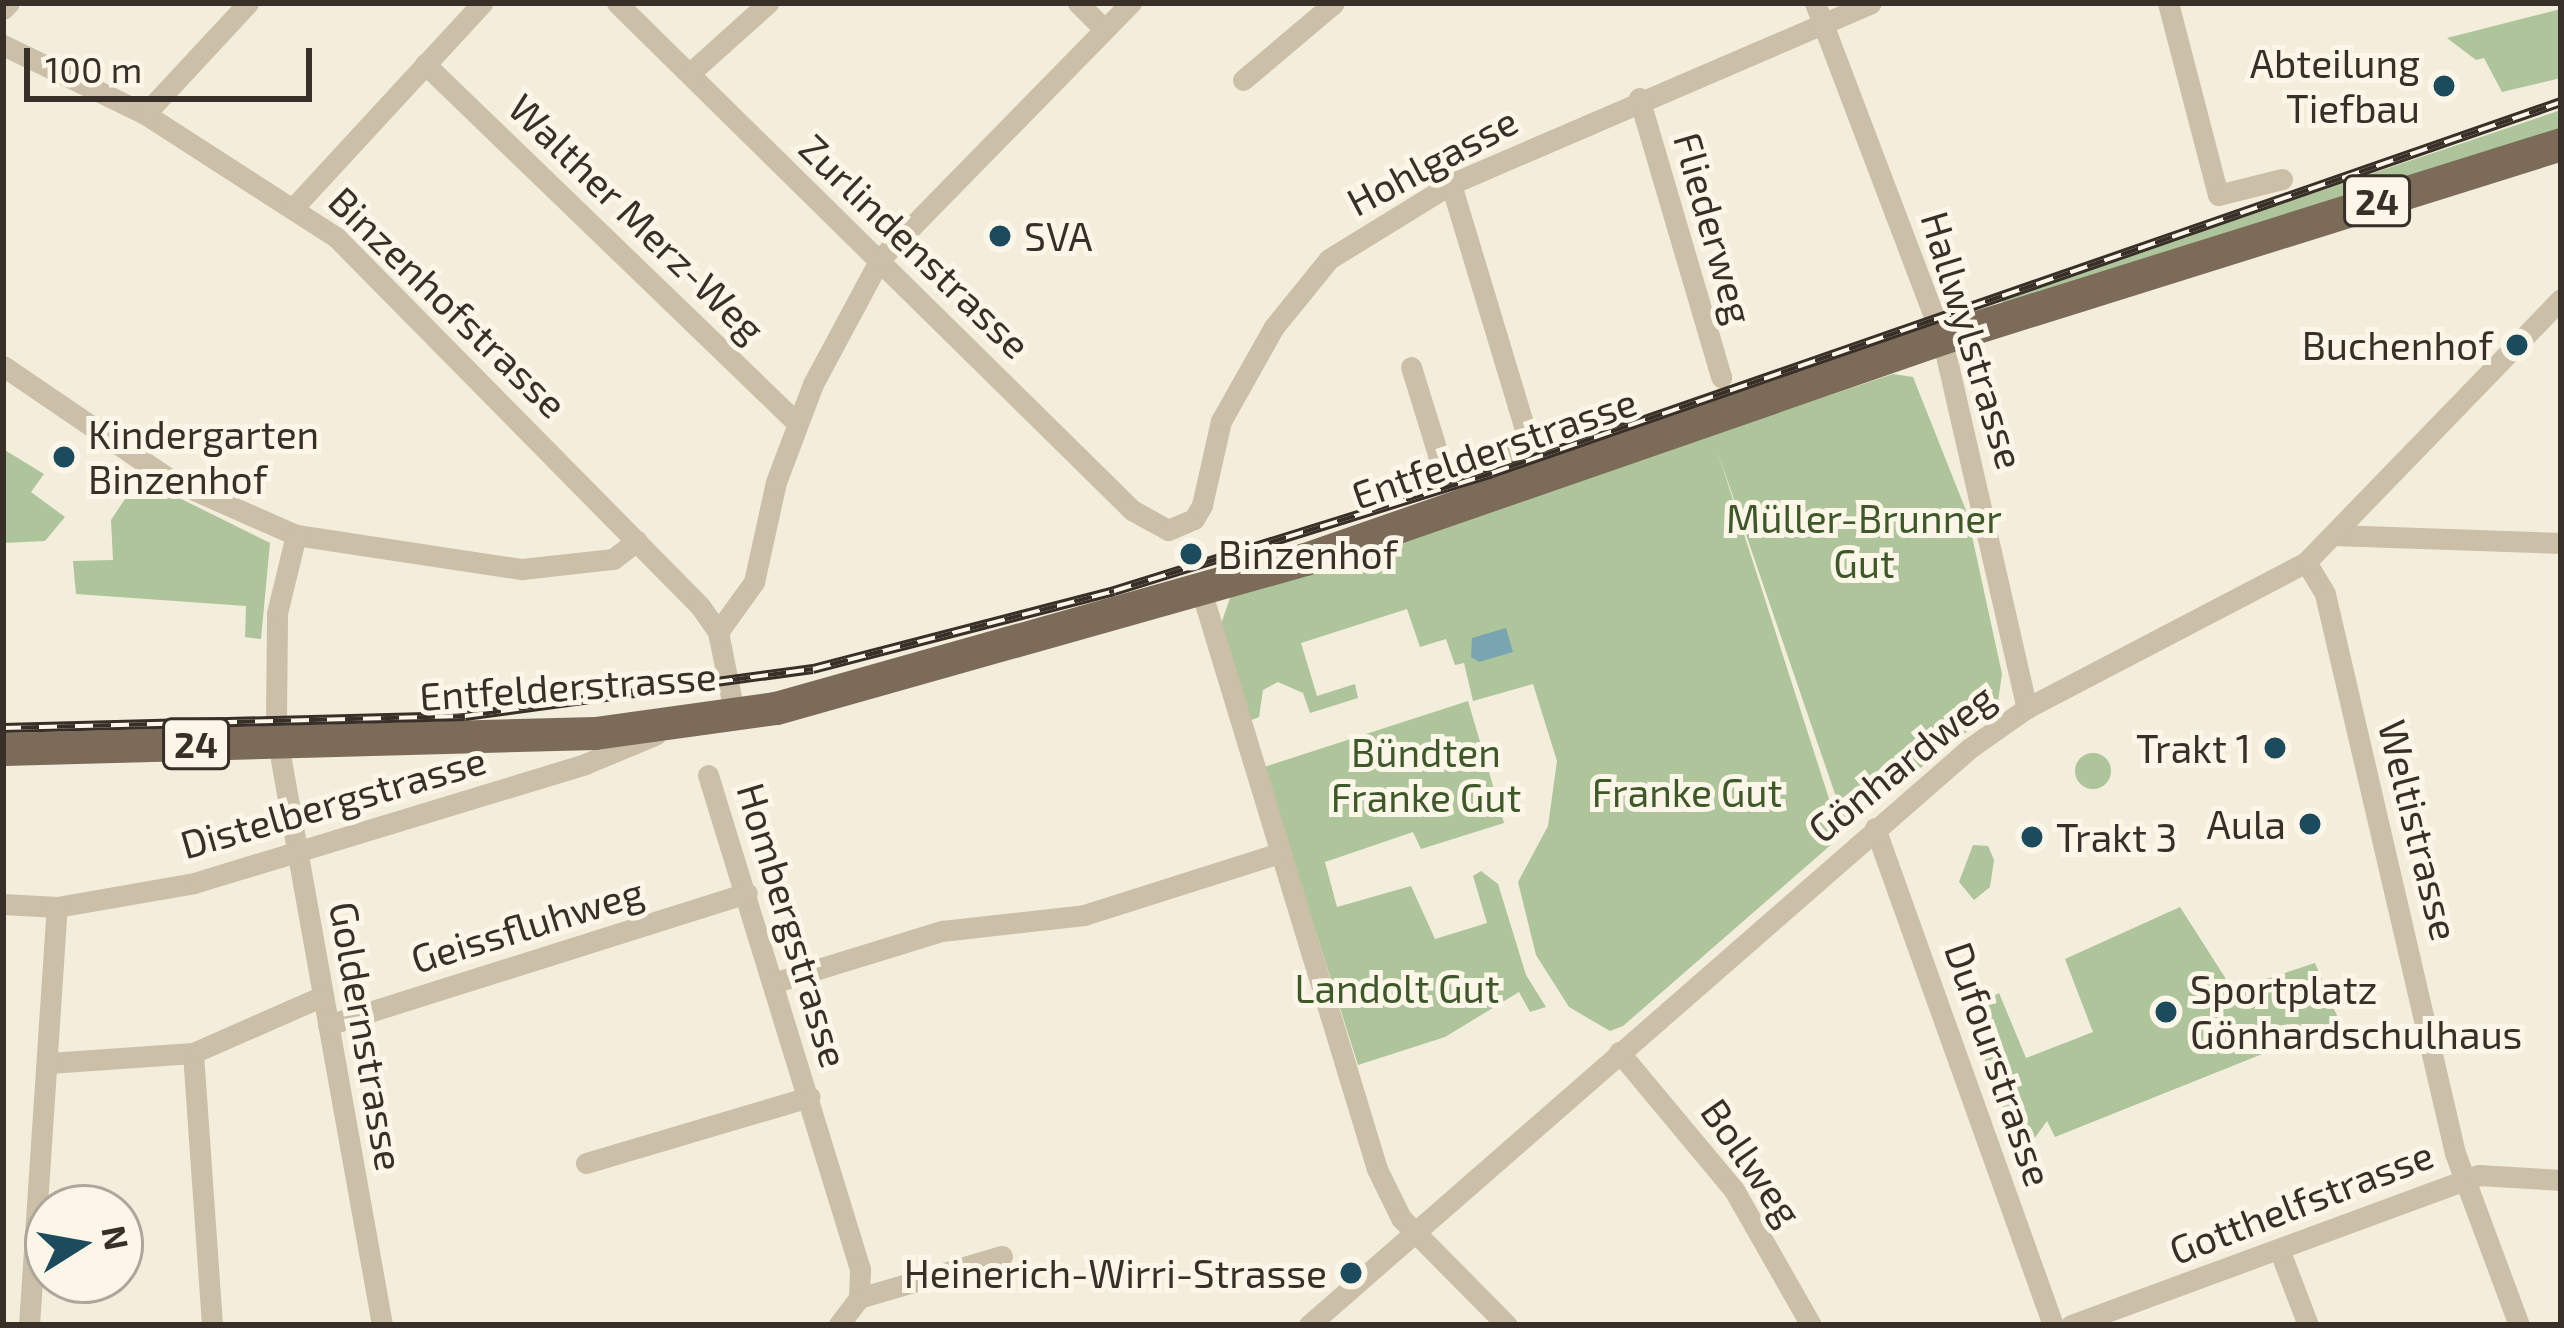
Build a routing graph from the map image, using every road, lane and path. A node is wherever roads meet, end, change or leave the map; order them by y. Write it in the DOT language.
graph roads {
  1 [pos="10,3"];
  2 [pos="248,3"];
  3 [pos="482,3"];
  4 [pos="617,3"];
  5 [pos="768,3"];
  6 [pos="1078,3"];
  7 [pos="1131,3"];
  8 [pos="1334,3"];
  9 [pos="1871,3"];
  10 [pos="2168,3"];
  11 [pos="3,9"];
  12 [pos="1819,10"];
  13 [pos="1104,29"];
  14 [pos="3,45"];
  15 [pos="425,64"];
  16 [pos="690,73"];
  17 [pos="1243,80"];
  18 [pos="1639,98"];
  19 [pos="145,114"];
  20 [pos="2561,144"];
  21 [pos="2282,179"];
  22 [pos="1450,184"];
  23 [pos="295,206"];
  24 [pos="880,260"];
  25 [pos="2561,299"];
  26 [pos="1942,338"];
  27 [pos="3,366"];
  28 [pos="1411,367"];
  29 [pos="1721,377"];
  30 [pos="798,424"];
  31 [pos="1168,530"];
  32 [pos="296,535"];
  33 [pos="2334,536"];
  34 [pos="637,542"];
  35 [pos="2561,543"];
  36 [pos="2306,562"];
  37 [pos="1200,587"];
  38 [pos="718,632"];
  39 [pos="2026,709"];
  40 [pos="276,716"];
  41 [pos="735,717"];
  42 [pos="674,727"];
  43 [pos="3,749"];
  44 [pos="281,760"];
  45 [pos="708,775"];
  46 [pos="1875,828"];
  47 [pos="298,850"];
  48 [pos="1280,853"];
  49 [pos="747,893"];
  50 [pos="3,904"];
  51 [pos="57,907"];
  52 [pos="776,982"];
  53 [pos="323,996"];
  54 [pos="328,1025"];
  55 [pos="1619,1052"];
  56 [pos="193,1053"];
  57 [pos="49,1063"];
  58 [pos="809,1097"];
  59 [pos="586,1163"];
  60 [pos="2467,1178"];
  61 [pos="2561,1180"];
  62 [pos="1419,1236"];
  63 [pos="2279,1249"];
  64 [pos="1002,1256"];
  65 [pos="859,1298"];
  66 [pos="29,1325"];
  67 [pos="212,1325"];
  68 [pos="382,1325"];
  69 [pos="839,1325"];
  70 [pos="1310,1325"];
  71 [pos="1507,1325"];
  72 [pos="1811,1325"];
  73 [pos="2053,1325"];
  74 [pos="2071,1325"];
  75 [pos="2308,1325"];
  76 [pos="2519,1325"];
  1 -- 11 [label="street"];
  2 -- 19 [label="street"];
  3 -- 15 [label="street"];
  4 -- 16 [label="street, Zurlindenstrasse"];
  5 -- 16 [label="street"];
  6 -- 13 [label="street"];
  7 -- 13 [label="street"];
  8 -- 17 [label="street"];
  9 -- 12 [label="street, Hohlgasse"];
  10 -- 21 [label="street"];
  12 -- 18 [label="street, Hohlgasse"];
  12 -- 26 [label="street, Hallwylstrasse"];
  13 -- 24 [label="street"];
  14 -- 19 [label="street, Binzenhofstrasse"];
  15 -- 23 [label="street"];
  15 -- 30 [label="street, Walther Merz-Weg"];
  16 -- 24 [label="street, Zurlindenstrasse"];
  18 -- 22 [label="street, Hohlgasse"];
  18 -- 29 [label="street, Fliederweg"];
  19 -- 23 [label="street, Binzenhofstrasse"];
  20 -- 26 [label="main road, Entfelderstrasse / 24"];
  22 -- 28 [label="street"];
  22 -- 31 [label="street, Hohlgasse"];
  23 -- 34 [label="street, Binzenhofstrasse"];
  24 -- 30 [label="street"];
  24 -- 31 [label="street, Zurlindenstrasse"];
  25 -- 33 [label="street, Gönhardweg"];
  26 -- 37 [label="main road, Entfelderstrasse / 24"];
  26 -- 39 [label="street, Hallwylstrasse"];
  27 -- 32 [label="street"];
  30 -- 38 [label="street"];
  32 -- 34 [label="street"];
  32 -- 40 [label="street"];
  33 -- 35 [label="street"];
  33 -- 36 [label="street, Gönhardweg"];
  34 -- 38 [label="street, Binzenhofstrasse"];
  36 -- 39 [label="street, Gönhardweg"];
  36 -- 60 [label="street, Weltistrasse"];
  37 -- 41 [label="main road, Entfelderstrasse / 24"];
  37 -- 48 [label="street"];
  38 -- 41 [label="street"];
  39 -- 46 [label="street, Gönhardweg"];
  41 -- 42 [label="main road, Entfelderstrasse / 24"];
  42 -- 43 [label="main road, Entfelderstrasse / 24"];
  42 -- 47 [label="street, Distelbergstrasse"];
  44 -- 47 [label="street, Goldernstrasse"];
  45 -- 49 [label="street, Hombergstrasse"];
  46 -- 55 [label="street, Gönhardweg"];
  46 -- 73 [label="street, Dufourstrasse"];
  47 -- 51 [label="street, Distelbergstrasse"];
  47 -- 53 [label="street, Goldernstrasse"];
  48 -- 52 [label="street"];
  48 -- 62 [label="street"];
  49 -- 52 [label="street, Hombergstrasse"];
  49 -- 54 [label="street, Geissfluhweg"];
  50 -- 51 [label="street, Distelbergstrasse"];
  51 -- 57 [label="street"];
  52 -- 58 [label="street, Hombergstrasse"];
  53 -- 54 [label="street, Goldernstrasse"];
  53 -- 56 [label="street"];
  54 -- 68 [label="street, Goldernstrasse"];
  55 -- 62 [label="street, Gönhardweg"];
  55 -- 72 [label="street, Bollweg"];
  56 -- 57 [label="street"];
  56 -- 67 [label="street"];
  57 -- 66 [label="street"];
  58 -- 59 [label="street, Hombergstrasse"];
  58 -- 65 [label="street, Hombergstrasse"];
  60 -- 61 [label="street, Gotthelfstrasse"];
  60 -- 63 [label="street, Gotthelfstrasse"];
  60 -- 76 [label="street, Weltistrasse"];
  62 -- 70 [label="street, Gönhardweg"];
  62 -- 71 [label="street"];
  63 -- 74 [label="street, Gotthelfstrasse"];
  63 -- 75 [label="street"];
  64 -- 65 [label="street"];
  65 -- 69 [label="street"];
}
